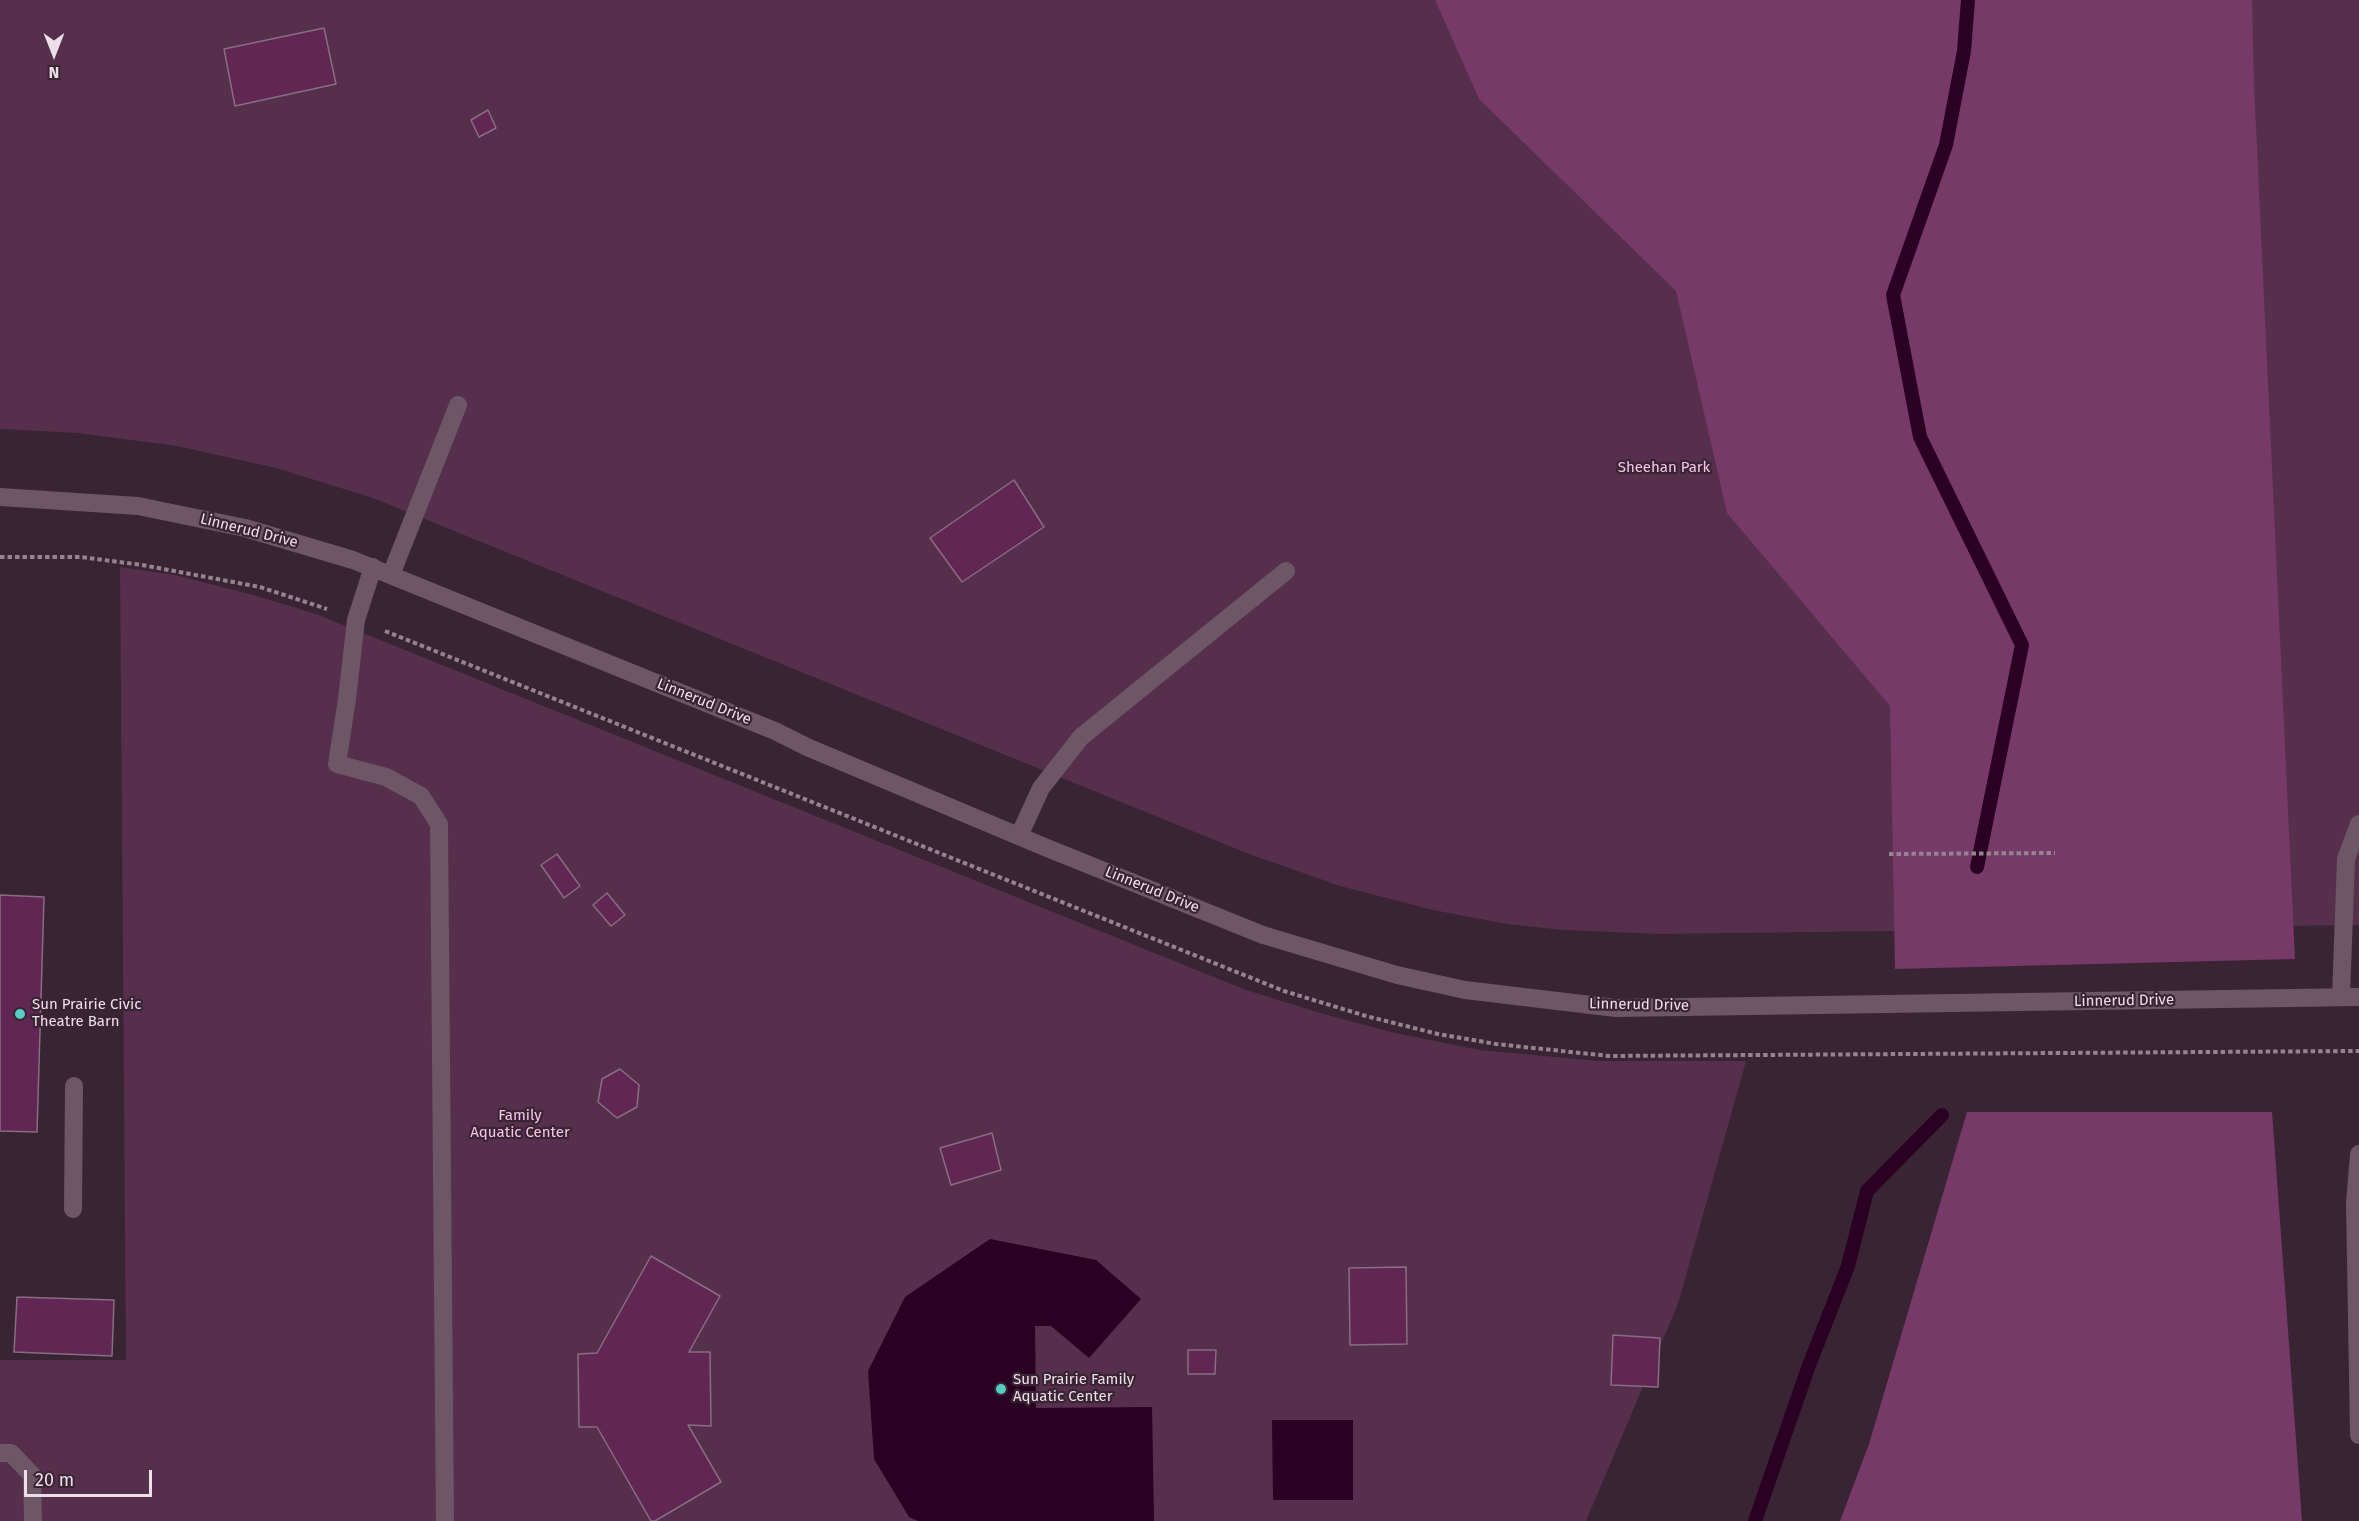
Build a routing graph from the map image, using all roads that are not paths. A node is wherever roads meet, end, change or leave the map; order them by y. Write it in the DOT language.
graph roads {
  1 [pos="458,405"];
  2 [pos="0,497"];
  3 [pos="373,567"];
  4 [pos="1286,571"];
  5 [pos="391,575"];
  6 [pos="2359,824"];
  7 [pos="1019,836"];
  8 [pos="2350,997"];
  9 [pos="74,1086"];
  10 [pos="2359,1154"];
  11 [pos="73,1209"];
  12 [pos="2359,1435"];
  13 [pos="0,1453"];
  14 [pos="33,1521"];
  15 [pos="446,1521"];
  1 -- 5 [label="street"];
  2 -- 3 [label="street, Linnerud Drive"];
  3 -- 5 [label="street, Linnerud Drive"];
  3 -- 15 [label="street"];
  4 -- 7 [label="street"];
  5 -- 7 [label="street, Linnerud Drive"];
  6 -- 8 [label="street"];
  7 -- 8 [label="street, Linnerud Drive"];
  9 -- 11 [label="street"];
  10 -- 12 [label="street"];
  13 -- 14 [label="street"];
}
